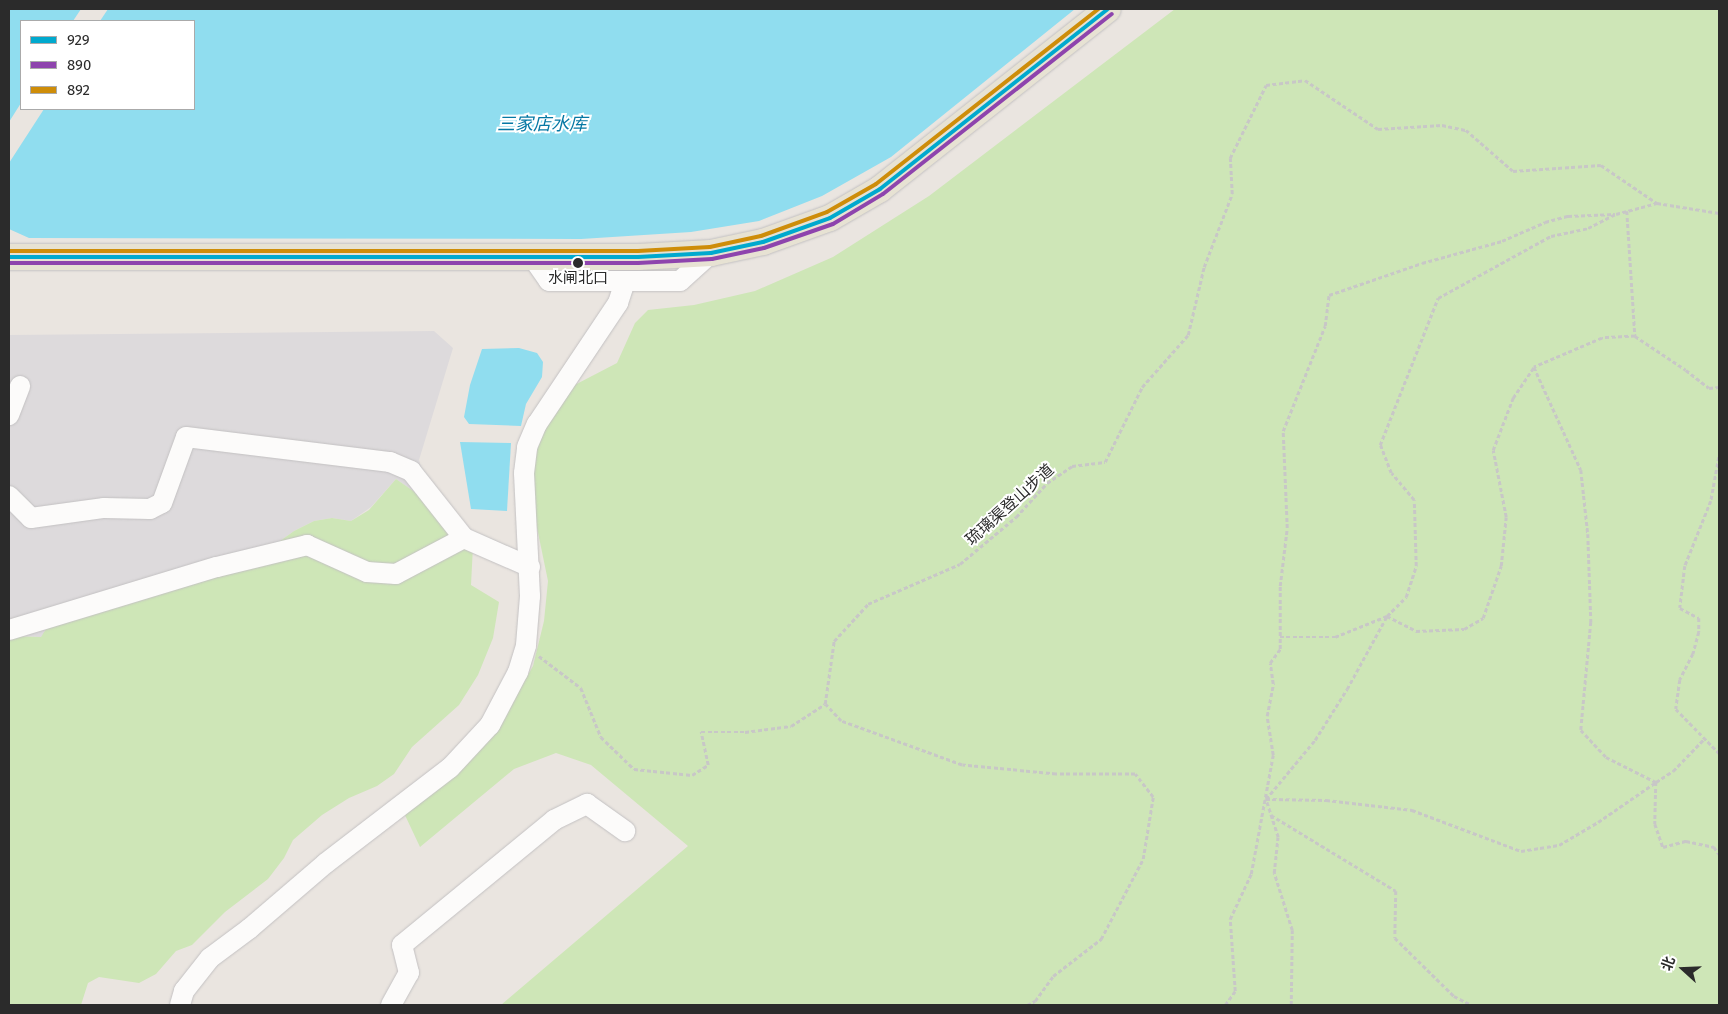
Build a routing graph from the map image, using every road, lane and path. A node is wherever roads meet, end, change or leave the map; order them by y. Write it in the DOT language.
graph roads {
  1 [pos="1108,9"];
  2 [pos="1657,203"];
  3 [pos="1627,211"];
  4 [pos="1719,213"];
  5 [pos="1616,214"];
  6 [pos="711,254"];
  7 [pos="9,257"];
  8 [pos="533,258"];
  9 [pos="625,281"];
  10 [pos="1635,336"];
  11 [pos="1534,367"];
  12 [pos="20,386"];
  13 [pos="1719,387"];
  14 [pos="9,416"];
  15 [pos="1719,457"];
  16 [pos="9,496"];
  17 [pos="464,538"];
  18 [pos="530,567"];
  19 [pos="1387,616"];
  20 [pos="9,630"];
  21 [pos="1280,637"];
  22 [pos="526,645"];
  23 [pos="825,704"];
  24 [pos="1705,738"];
  25 [pos="1719,752"];
  26 [pos="1656,782"];
  27 [pos="1266,799"];
  28 [pos="1271,815"];
  29 [pos="625,831"];
  30 [pos="1719,854"];
  31 [pos="180,1005"];
  32 [pos="391,1005"];
  33 [pos="1027,1005"];
  34 [pos="1225,1005"];
  35 [pos="1290,1005"];
  36 [pos="1472,1005"];
  1 -- 6 [label="main road"];
  2 -- 3 [label="path"];
  2 -- 4 [label="path"];
  2 -- 23 [label="path, 琉璃渠登山步道"];
  3 -- 5 [label="path"];
  3 -- 10 [label="path"];
  5 -- 19 [label="path"];
  5 -- 21 [label="path"];
  6 -- 8 [label="main road"];
  6 -- 9 [label="street"];
  7 -- 8 [label="main road"];
  8 -- 9 [label="street"];
  9 -- 18 [label="street"];
  10 -- 11 [label="path"];
  10 -- 13 [label="path"];
  11 -- 19 [label="path"];
  11 -- 26 [label="path"];
  12 -- 14 [label="street"];
  15 -- 24 [label="path"];
  16 -- 17 [label="street"];
  17 -- 18 [label="street"];
  17 -- 20 [label="street"];
  18 -- 22 [label="street"];
  19 -- 21 [label="path"];
  19 -- 27 [label="path"];
  21 -- 27 [label="path"];
  22 -- 23 [label="path"];
  22 -- 31 [label="street"];
  23 -- 33 [label="path"];
  24 -- 25 [label="path"];
  24 -- 26 [label="path"];
  26 -- 27 [label="path"];
  26 -- 30 [label="path"];
  27 -- 28 [label="path"];
  27 -- 34 [label="path"];
  28 -- 35 [label="path"];
  28 -- 36 [label="path"];
  29 -- 32 [label="street"];
}
